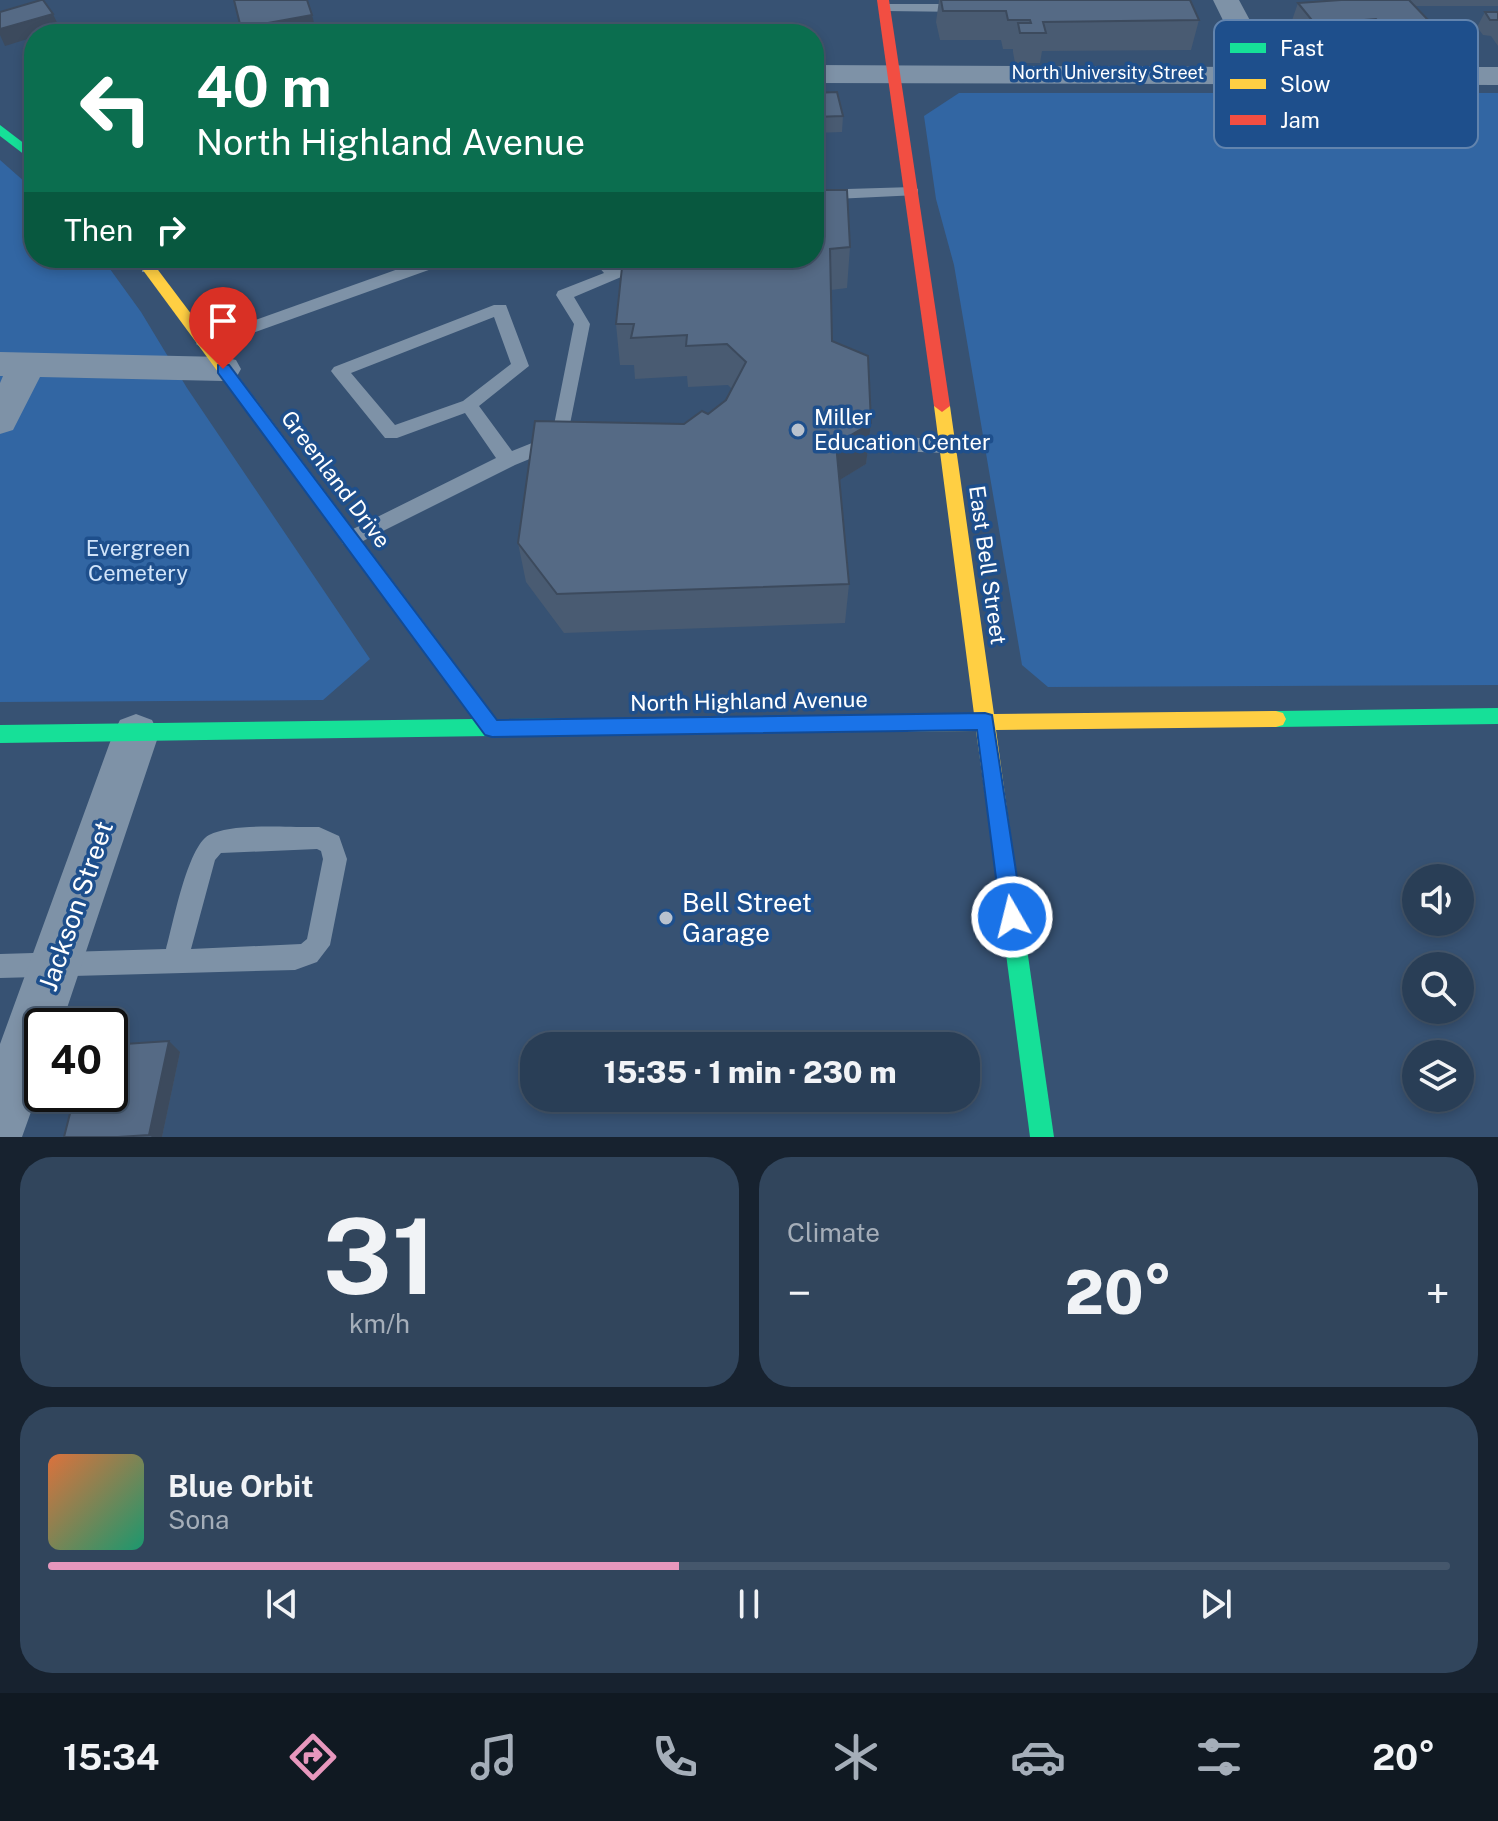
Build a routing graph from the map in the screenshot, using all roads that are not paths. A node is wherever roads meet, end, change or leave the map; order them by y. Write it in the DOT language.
graph roads {
  1 [pos="1226,0"];
  2 [pos="884,3"];
  3 [pos="971,8"];
  4 [pos="1236,20"];
  5 [pos="896,72"];
  6 [pos="824,74"];
  7 [pos="1214,74"];
  8 [pos="1478,76"];
  9 [pos="1498,76"];
  10 [pos="913,192"];
  11 [pos="824,195"];
  12 [pos="148,268"];
  13 [pos="421,268"];
  14 [pos="608,268"];
  15 [pos="633,268"];
  16 [pos="615,275"];
  17 [pos="214,356"];
  18 [pos="14,364"];
  19 [pos="469,405"];
  20 [pos="0,421"];
  21 [pos="866,443"];
  22 [pos="947,446"];
  23 [pos="508,460"];
  24 [pos="350,539"];
  25 [pos="1498,716"];
  26 [pos="985,721"];
  27 [pos="492,729"];
  28 [pos="0,734"];
  29 [pos="136,734"];
  30 [pos="175,962"];
  31 [pos="0,966"];
  32 [pos="54,967"];
  33 [pos="0,1122"];
  34 [pos="1042,1137"];
  1 -- 4 [label="street"];
  2 -- 3 [label="lane"];
  2 -- 5 [label="street, East Bell Street"];
  5 -- 6 [label="street, North University Street"];
  5 -- 7 [label="street, North University Street"];
  5 -- 10 [label="street, East Bell Street"];
  8 -- 9 [label="street, North University Street"];
  10 -- 11 [label="lane"];
  10 -- 22 [label="street, East Bell Street"];
  12 -- 17 [label="street, Greenland Drive"];
  13 -- 17 [label="lane"];
  14 -- 16 [label="lane"];
  15 -- 16 [label="lane"];
  16 -- 23 [label="lane"];
  17 -- 18 [label="street"];
  17 -- 24 [label="street, Greenland Drive"];
  18 -- 20 [label="street"];
  19 -- 19 [label="lane"];
  19 -- 23 [label="lane"];
  21 -- 22 [label="lane"];
  22 -- 26 [label="street, East Bell Street"];
  23 -- 24 [label="lane"];
  24 -- 27 [label="street, Greenland Drive"];
  25 -- 26 [label="street, North Highland Avenue"];
  26 -- 27 [label="street, North Highland Avenue"];
  26 -- 34 [label="street, East Bell Street"];
  27 -- 29 [label="street, North Highland Avenue"];
  28 -- 29 [label="street, North Highland Avenue"];
  29 -- 32 [label="street, Jackson Street"];
  30 -- 30 [label="lane"];
  30 -- 32 [label="lane"];
  31 -- 32 [label="lane"];
  32 -- 33 [label="street, Jackson Street"];
}
